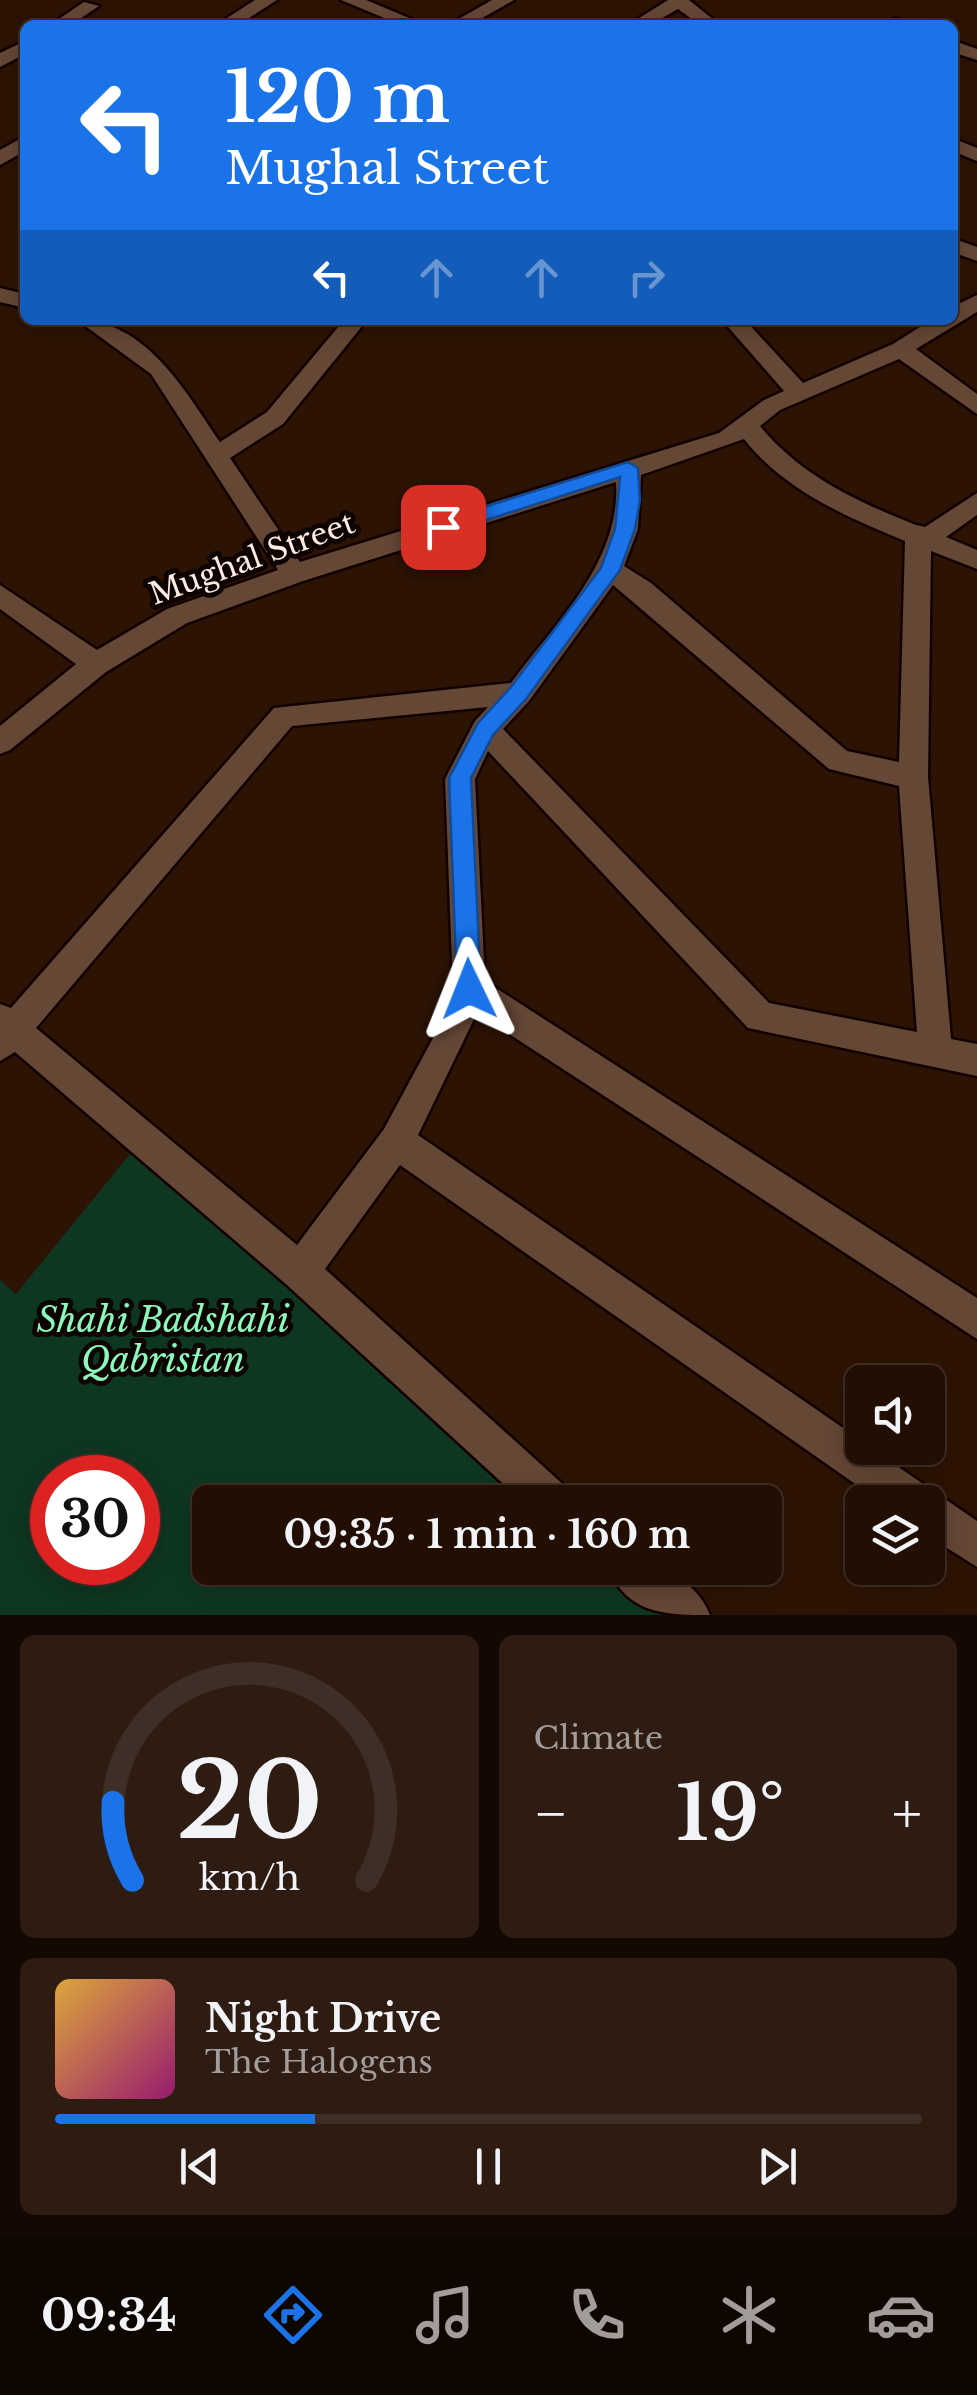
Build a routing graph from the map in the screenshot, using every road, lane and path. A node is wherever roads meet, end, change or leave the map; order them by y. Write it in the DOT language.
graph roads {
  1 [pos="268,0"];
  2 [pos="350,0"];
  3 [pos="505,0"];
  4 [pos="678,0"];
  5 [pos="90,6"];
  6 [pos="68,20"];
  7 [pos="234,20"];
  8 [pos="404,20"];
  9 [pos="467,20"];
  10 [pos="645,20"];
  11 [pos="704,20"];
  12 [pos="95,325"];
  13 [pos="352,325"];
  14 [pos="738,325"];
  15 [pos="941,325"];
  16 [pos="901,349"];
  17 [pos="798,392"];
  18 [pos="977,406"];
  19 [pos="736,431"];
  20 [pos="216,456"];
  21 [pos="628,468"];
  22 [pos="977,502"];
  23 [pos="922,536"];
  24 [pos="977,560"];
  25 [pos="610,570"];
  26 [pos="294,574"];
  27 [pos="0,596"];
  28 [pos="96,664"];
  29 [pos="519,693"];
  30 [pos="485,729"];
  31 [pos="0,742"];
  32 [pos="912,777"];
  33 [pos="469,989"];
  34 [pos="5,1031"];
  35 [pos="934,1054"];
  36 [pos="977,1060"];
  37 [pos="396,1142"];
  38 [pos="300,1272"];
  39 [pos="977,1320"];
  40 [pos="534,1485"];
  41 [pos="890,1485"];
  42 [pos="945,1523"];
  43 [pos="977,1546"];
  44 [pos="651,1585"];
  45 [pos="689,1615"];
  1 -- 7 [label="street"];
  2 -- 8 [label="street"];
  3 -- 9 [label="street"];
  4 -- 10 [label="street"];
  4 -- 11 [label="street"];
  5 -- 6 [label="street"];
  12 -- 20 [label="street"];
  13 -- 20 [label="street"];
  14 -- 17 [label="street"];
  15 -- 16 [label="street, Mughal Street"];
  16 -- 17 [label="street, Mughal Street"];
  16 -- 18 [label="street"];
  17 -- 19 [label="street, Mughal Street"];
  19 -- 21 [label="street, Mughal Street"];
  19 -- 23 [label="street"];
  20 -- 26 [label="street"];
  21 -- 25 [label="street"];
  21 -- 26 [label="street, Mughal Street"];
  22 -- 23 [label="street"];
  23 -- 24 [label="street"];
  23 -- 32 [label="street"];
  25 -- 29 [label="street"];
  25 -- 32 [label="street"];
  26 -- 28 [label="street, Mughal Street"];
  27 -- 28 [label="street"];
  28 -- 31 [label="street, Mughal Street"];
  29 -- 30 [label="street"];
  29 -- 34 [label="street"];
  30 -- 33 [label="street"];
  30 -- 35 [label="street"];
  32 -- 35 [label="street"];
  33 -- 37 [label="street"];
  33 -- 39 [label="street"];
  34 -- 38 [label="street"];
  35 -- 36 [label="street"];
  37 -- 38 [label="street"];
  37 -- 41 [label="street"];
  38 -- 40 [label="street"];
  42 -- 43 [label="street"];
  44 -- 45 [label="street"];
}
